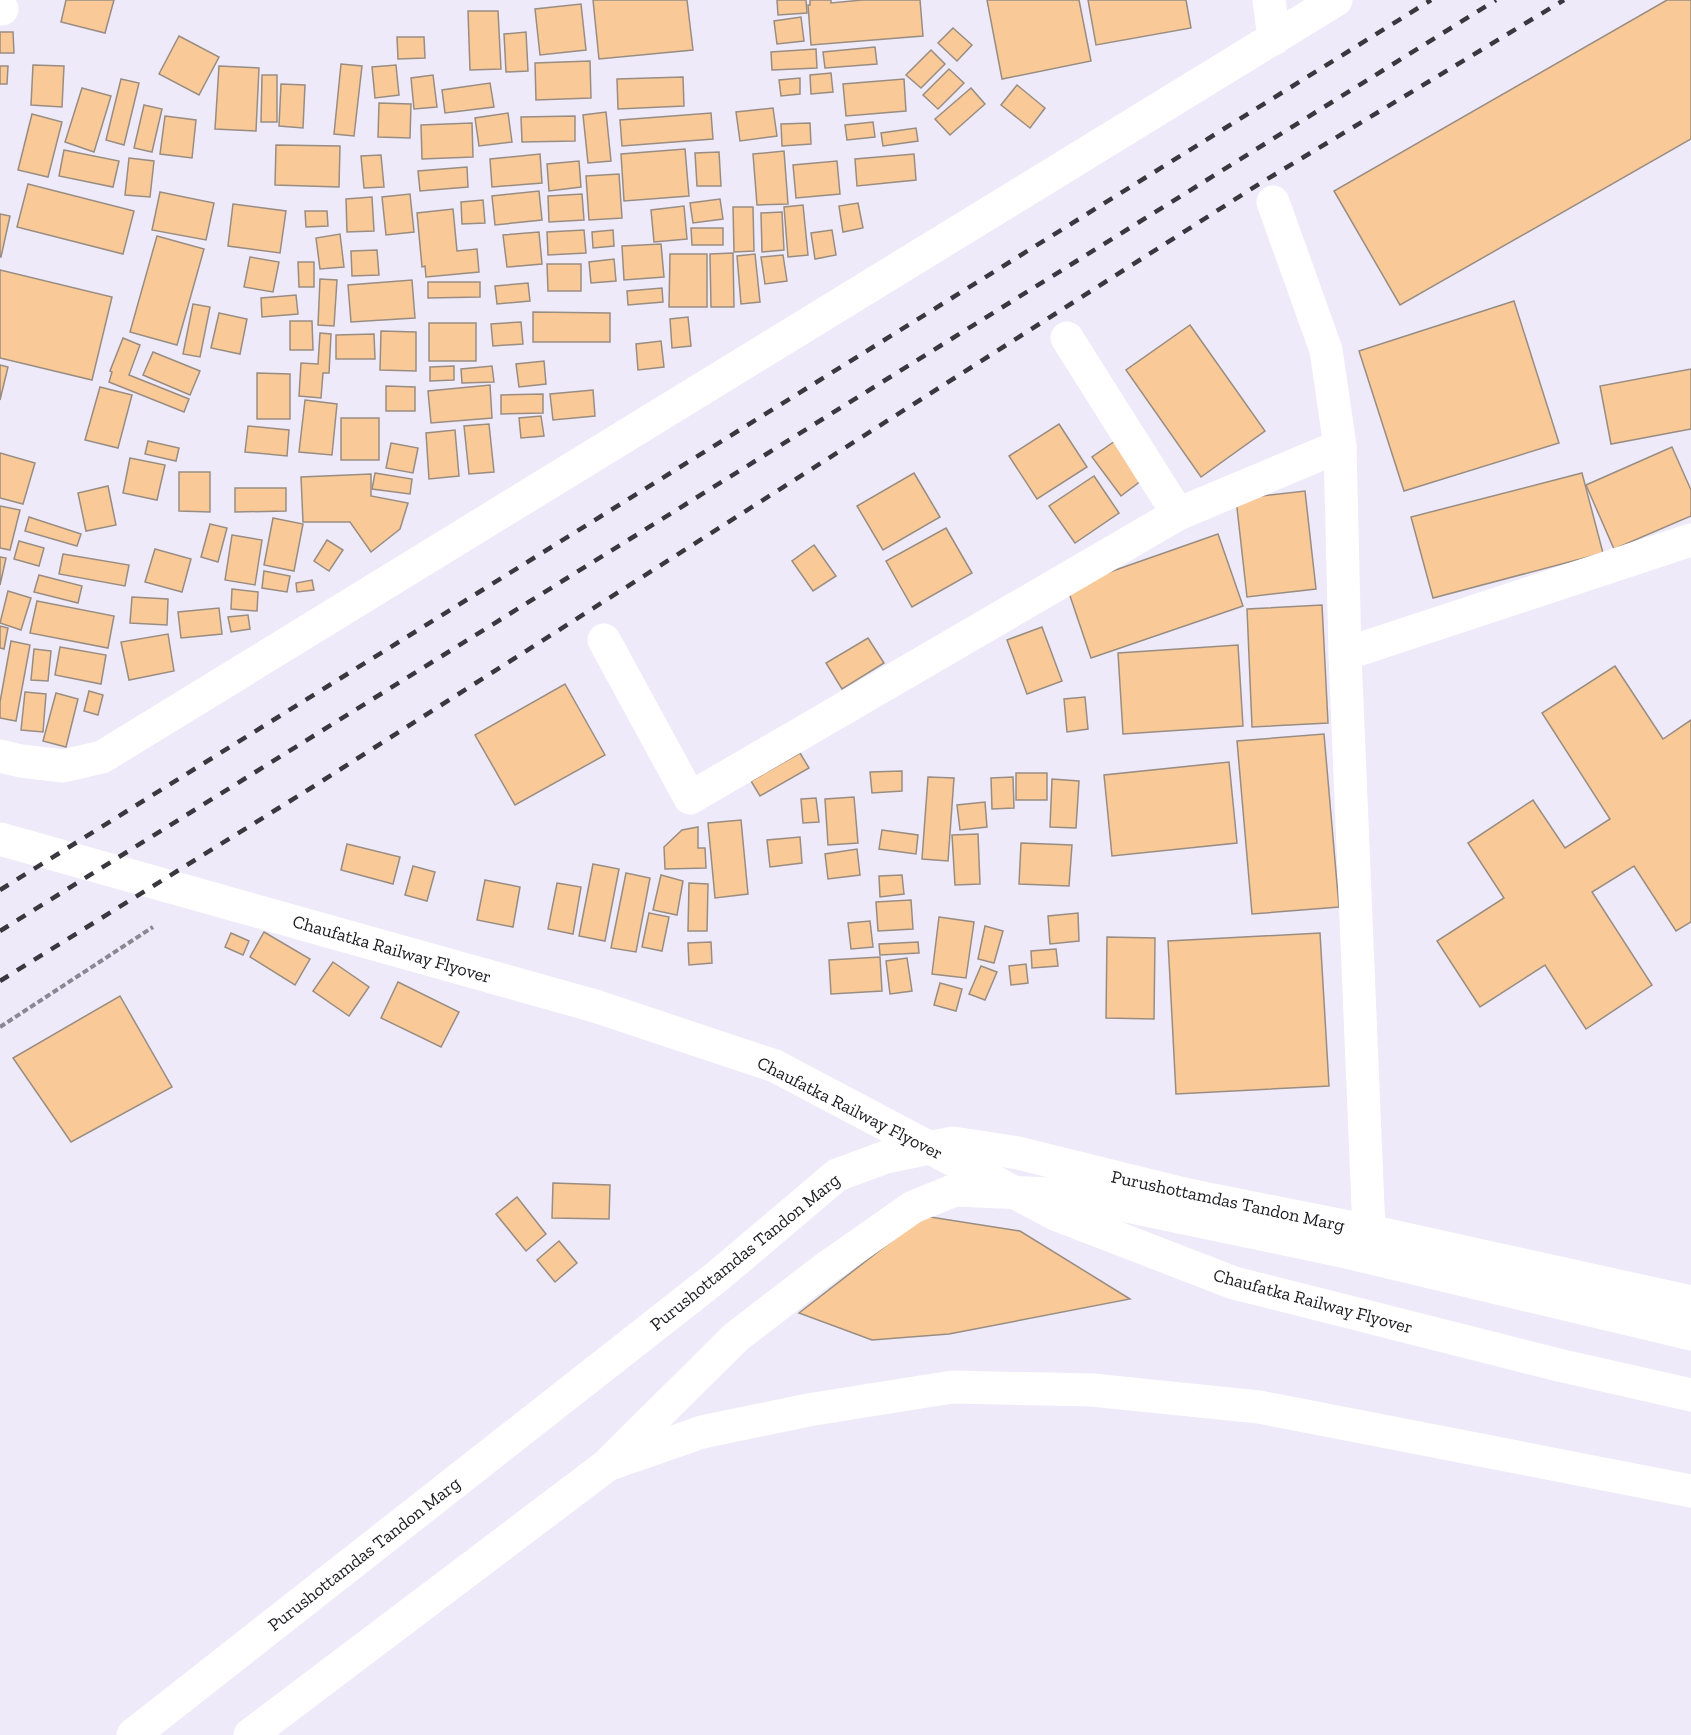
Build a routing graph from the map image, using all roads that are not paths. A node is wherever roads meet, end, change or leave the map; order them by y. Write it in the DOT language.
graph roads {
  1 [pos="1269,0"];
  2 [pos="1336,0"];
  3 [pos="1274,39"];
  4 [pos="1273,202"];
  5 [pos="1067,338"];
  6 [pos="1340,446"];
  7 [pos="1178,514"];
  8 [pos="1691,540"];
  9 [pos="604,640"];
  10 [pos="1345,654"];
  11 [pos="0,756"];
  12 [pos="0,839"];
  13 [pos="1369,1231"];
  14 [pos="1691,1302"];
  15 [pos="1691,1334"];
  16 [pos="1691,1395"];
  17 [pos="606,1466"];
  18 [pos="1691,1491"];
  19 [pos="133,1735"];
  20 [pos="250,1735"];
  1 -- 3 [label="main road"];
  2 -- 3 [label="main road"];
  3 -- 11 [label="main road"];
  4 -- 6 [label="main road"];
  5 -- 7 [label="main road"];
  6 -- 7 [label="main road"];
  6 -- 10 [label="main road"];
  7 -- 9 [label="main road"];
  8 -- 10 [label="main road"];
  10 -- 13 [label="main road"];
  12 -- 16 [label="main road, Chaufatka Railway Flyover"];
  13 -- 14 [label="main road, Purushottamdas Tandon Marg"];
  13 -- 19 [label="main road, Purushottamdas Tandon Marg"];
  15 -- 17 [label="main road"];
  17 -- 18 [label="main road"];
  17 -- 20 [label="main road"];
}
